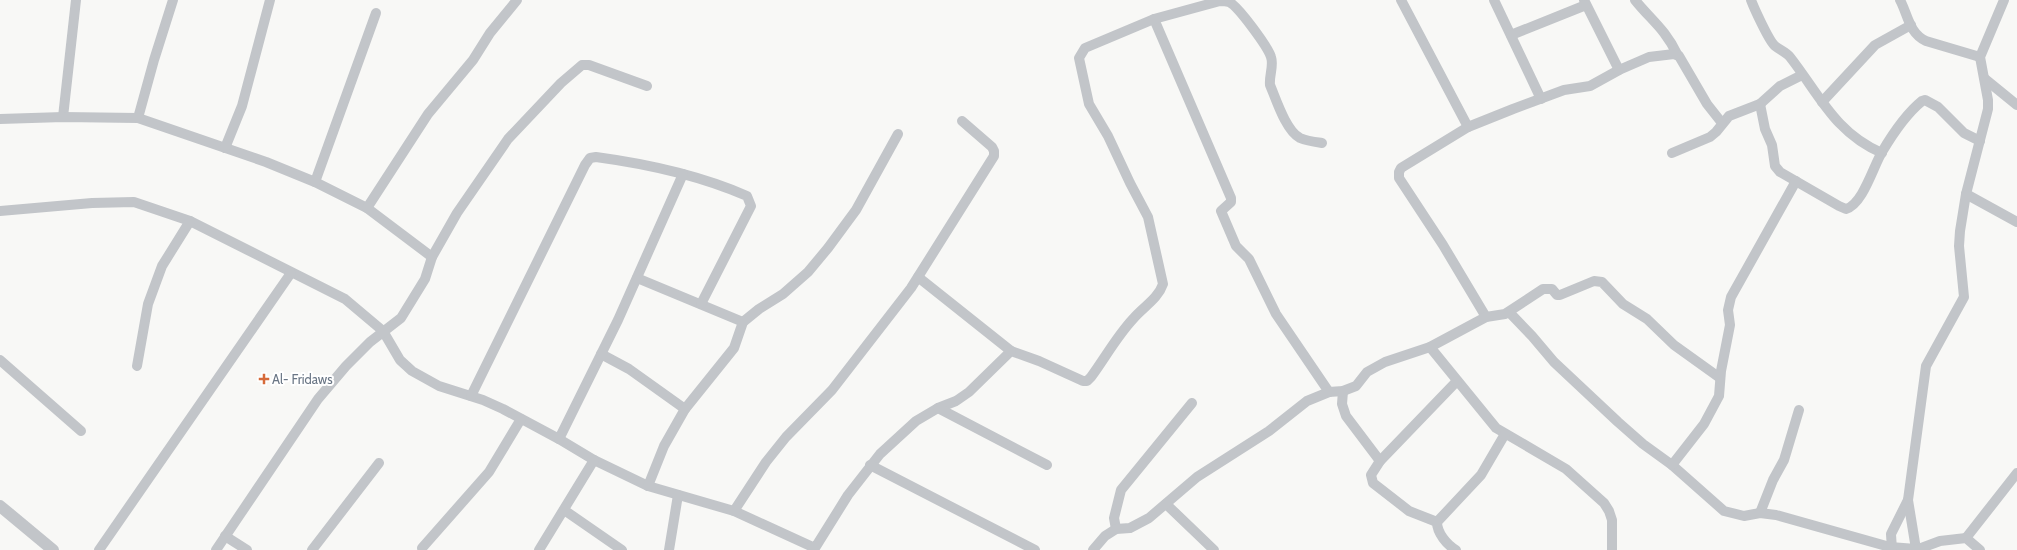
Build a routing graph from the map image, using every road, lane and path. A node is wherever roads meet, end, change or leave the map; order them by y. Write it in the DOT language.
graph roads {
  1 [pos="76,0"];
  2 [pos="173,0"];
  3 [pos="270,0"];
  4 [pos="517,0"];
  5 [pos="1402,0"];
  6 [pos="1494,0"];
  7 [pos="1635,0"];
  8 [pos="1751,0"];
  9 [pos="1900,0"];
  10 [pos="2004,0"];
  11 [pos="1585,2"];
  12 [pos="376,13"];
  13 [pos="1154,20"];
  14 [pos="1911,25"];
  15 [pos="1511,35"];
  16 [pos="1677,54"];
  17 [pos="1980,57"];
  18 [pos="1619,70"];
  19 [pos="1802,75"];
  20 [pos="1985,79"];
  21 [pos="647,86"];
  22 [pos="1541,99"];
  23 [pos="1822,102"];
  24 [pos="1760,104"];
  25 [pos="2017,105"];
  26 [pos="63,117"];
  27 [pos="138,118"];
  28 [pos="0,119"];
  29 [pos="962,121"];
  30 [pos="1722,123"];
  31 [pos="1468,127"];
  32 [pos="898,134"];
  33 [pos="1980,141"];
  34 [pos="1322,143"];
  35 [pos="225,148"];
  36 [pos="1672,153"];
  37 [pos="1882,153"];
  38 [pos="683,174"];
  39 [pos="1796,181"];
  40 [pos="315,182"];
  41 [pos="1966,194"];
  42 [pos="367,208"];
  43 [pos="0,211"];
  44 [pos="190,221"];
  45 [pos="2017,222"];
  46 [pos="432,257"];
  47 [pos="291,273"];
  48 [pos="918,277"];
  49 [pos="637,278"];
  50 [pos="701,304"];
  51 [pos="1509,312"];
  52 [pos="1486,316"];
  53 [pos="743,322"];
  54 [pos="383,331"];
  55 [pos="1430,347"];
  56 [pos="1011,351"];
  57 [pos="602,354"];
  58 [pos="0,360"];
  59 [pos="137,366"];
  60 [pos="1720,378"];
  61 [pos="1457,381"];
  62 [pos="1343,391"];
  63 [pos="1329,392"];
  64 [pos="471,396"];
  65 [pos="1192,403"];
  66 [pos="938,408"];
  67 [pos="685,409"];
  68 [pos="1798,410"];
  69 [pos="521,419"];
  70 [pos="81,431"];
  71 [pos="1505,434"];
  72 [pos="559,439"];
  73 [pos="594,460"];
  74 [pos="1380,461"];
  75 [pos="379,463"];
  76 [pos="870,465"];
  77 [pos="1047,465"];
  78 [pos="1672,465"];
  79 [pos="2017,473"];
  80 [pos="648,486"];
  81 [pos="678,495"];
  82 [pos="1908,500"];
  83 [pos="1166,504"];
  84 [pos="0,506"];
  85 [pos="564,510"];
  86 [pos="734,511"];
  87 [pos="1760,513"];
  88 [pos="1438,522"];
  89 [pos="1116,529"];
  90 [pos="226,536"];
  91 [pos="1966,538"];
  92 [pos="422,548"];
  93 [pos="1891,548"];
  94 [pos="816,549"];
  95 [pos="1916,549"];
  96 [pos="53,550"];
  97 [pos="99,550"];
  98 [pos="216,550"];
  99 [pos="247,550"];
  100 [pos="312,550"];
  101 [pos="539,550"];
  102 [pos="622,550"];
  103 [pos="669,550"];
  104 [pos="1035,550"];
  105 [pos="1093,550"];
  106 [pos="1214,550"];
  107 [pos="1456,550"];
  108 [pos="1612,550"];
  109 [pos="1980,550"];
  1 -- 26 [label="street"];
  2 -- 27 [label="street"];
  3 -- 35 [label="street"];
  4 -- 42 [label="street"];
  5 -- 31 [label="street"];
  6 -- 15 [label="street"];
  7 -- 16 [label="street"];
  8 -- 19 [label="street"];
  9 -- 14 [label="street"];
  10 -- 17 [label="street"];
  11 -- 15 [label="street"];
  11 -- 18 [label="street"];
  12 -- 40 [label="street"];
  13 -- 34 [label="street"];
  13 -- 56 [label="street"];
  13 -- 63 [label="street"];
  14 -- 17 [label="street"];
  14 -- 23 [label="street"];
  15 -- 22 [label="street"];
  16 -- 18 [label="street"];
  16 -- 30 [label="street"];
  17 -- 20 [label="street"];
  18 -- 22 [label="street"];
  19 -- 23 [label="street"];
  19 -- 24 [label="street"];
  20 -- 25 [label="street"];
  20 -- 33 [label="street"];
  21 -- 46 [label="street"];
  22 -- 31 [label="street"];
  23 -- 37 [label="street"];
  24 -- 30 [label="street"];
  24 -- 39 [label="street"];
  26 -- 27 [label="street"];
  26 -- 28 [label="street"];
  27 -- 35 [label="street"];
  29 -- 48 [label="street"];
  30 -- 36 [label="street"];
  31 -- 52 [label="street"];
  32 -- 53 [label="street"];
  33 -- 37 [label="street"];
  33 -- 41 [label="street"];
  35 -- 40 [label="street"];
  37 -- 39 [label="street"];
  38 -- 49 [label="street"];
  38 -- 50 [label="street"];
  38 -- 64 [label="street"];
  39 -- 60 [label="street"];
  40 -- 42 [label="street"];
  41 -- 45 [label="street"];
  41 -- 82 [label="street"];
  42 -- 46 [label="street"];
  43 -- 44 [label="street"];
  44 -- 47 [label="street"];
  44 -- 59 [label="street"];
  46 -- 54 [label="street"];
  47 -- 54 [label="street"];
  47 -- 97 [label="street"];
  48 -- 56 [label="street"];
  48 -- 86 [label="street"];
  49 -- 50 [label="street"];
  49 -- 57 [label="street"];
  50 -- 53 [label="street"];
  51 -- 52 [label="street"];
  51 -- 60 [label="street"];
  51 -- 78 [label="street"];
  52 -- 55 [label="street"];
  53 -- 67 [label="street"];
  54 -- 64 [label="street"];
  54 -- 90 [label="street"];
  55 -- 61 [label="street"];
  55 -- 62 [label="street"];
  56 -- 66 [label="street"];
  57 -- 67 [label="street"];
  57 -- 72 [label="street"];
  58 -- 70 [label="street"];
  60 -- 78 [label="street"];
  61 -- 71 [label="street"];
  61 -- 74 [label="street"];
  62 -- 63 [label="street"];
  62 -- 74 [label="street"];
  63 -- 83 [label="street"];
  64 -- 69 [label="street"];
  65 -- 89 [label="street"];
  66 -- 76 [label="street"];
  66 -- 77 [label="street"];
  67 -- 80 [label="street"];
  68 -- 87 [label="street"];
  69 -- 72 [label="street"];
  69 -- 92 [label="street"];
  71 -- 88 [label="street"];
  71 -- 108 [label="street"];
  72 -- 73 [label="street"];
  73 -- 80 [label="street"];
  73 -- 85 [label="street"];
  74 -- 88 [label="street"];
  75 -- 100 [label="street"];
  76 -- 94 [label="street"];
  76 -- 104 [label="street"];
  78 -- 87 [label="street"];
  79 -- 91 [label="street"];
  80 -- 81 [label="street"];
  81 -- 86 [label="street"];
  81 -- 103 [label="street"];
  82 -- 93 [label="street"];
  82 -- 95 [label="street"];
  83 -- 89 [label="street"];
  83 -- 106 [label="street"];
  84 -- 96 [label="street"];
  85 -- 101 [label="street"];
  85 -- 102 [label="street"];
  86 -- 94 [label="street"];
  87 -- 93 [label="street"];
  88 -- 107 [label="street"];
  89 -- 105 [label="street"];
  90 -- 98 [label="street"];
  90 -- 99 [label="street"];
  91 -- 95 [label="street"];
  91 -- 109 [label="street"];
  93 -- 95 [label="street"];
}
